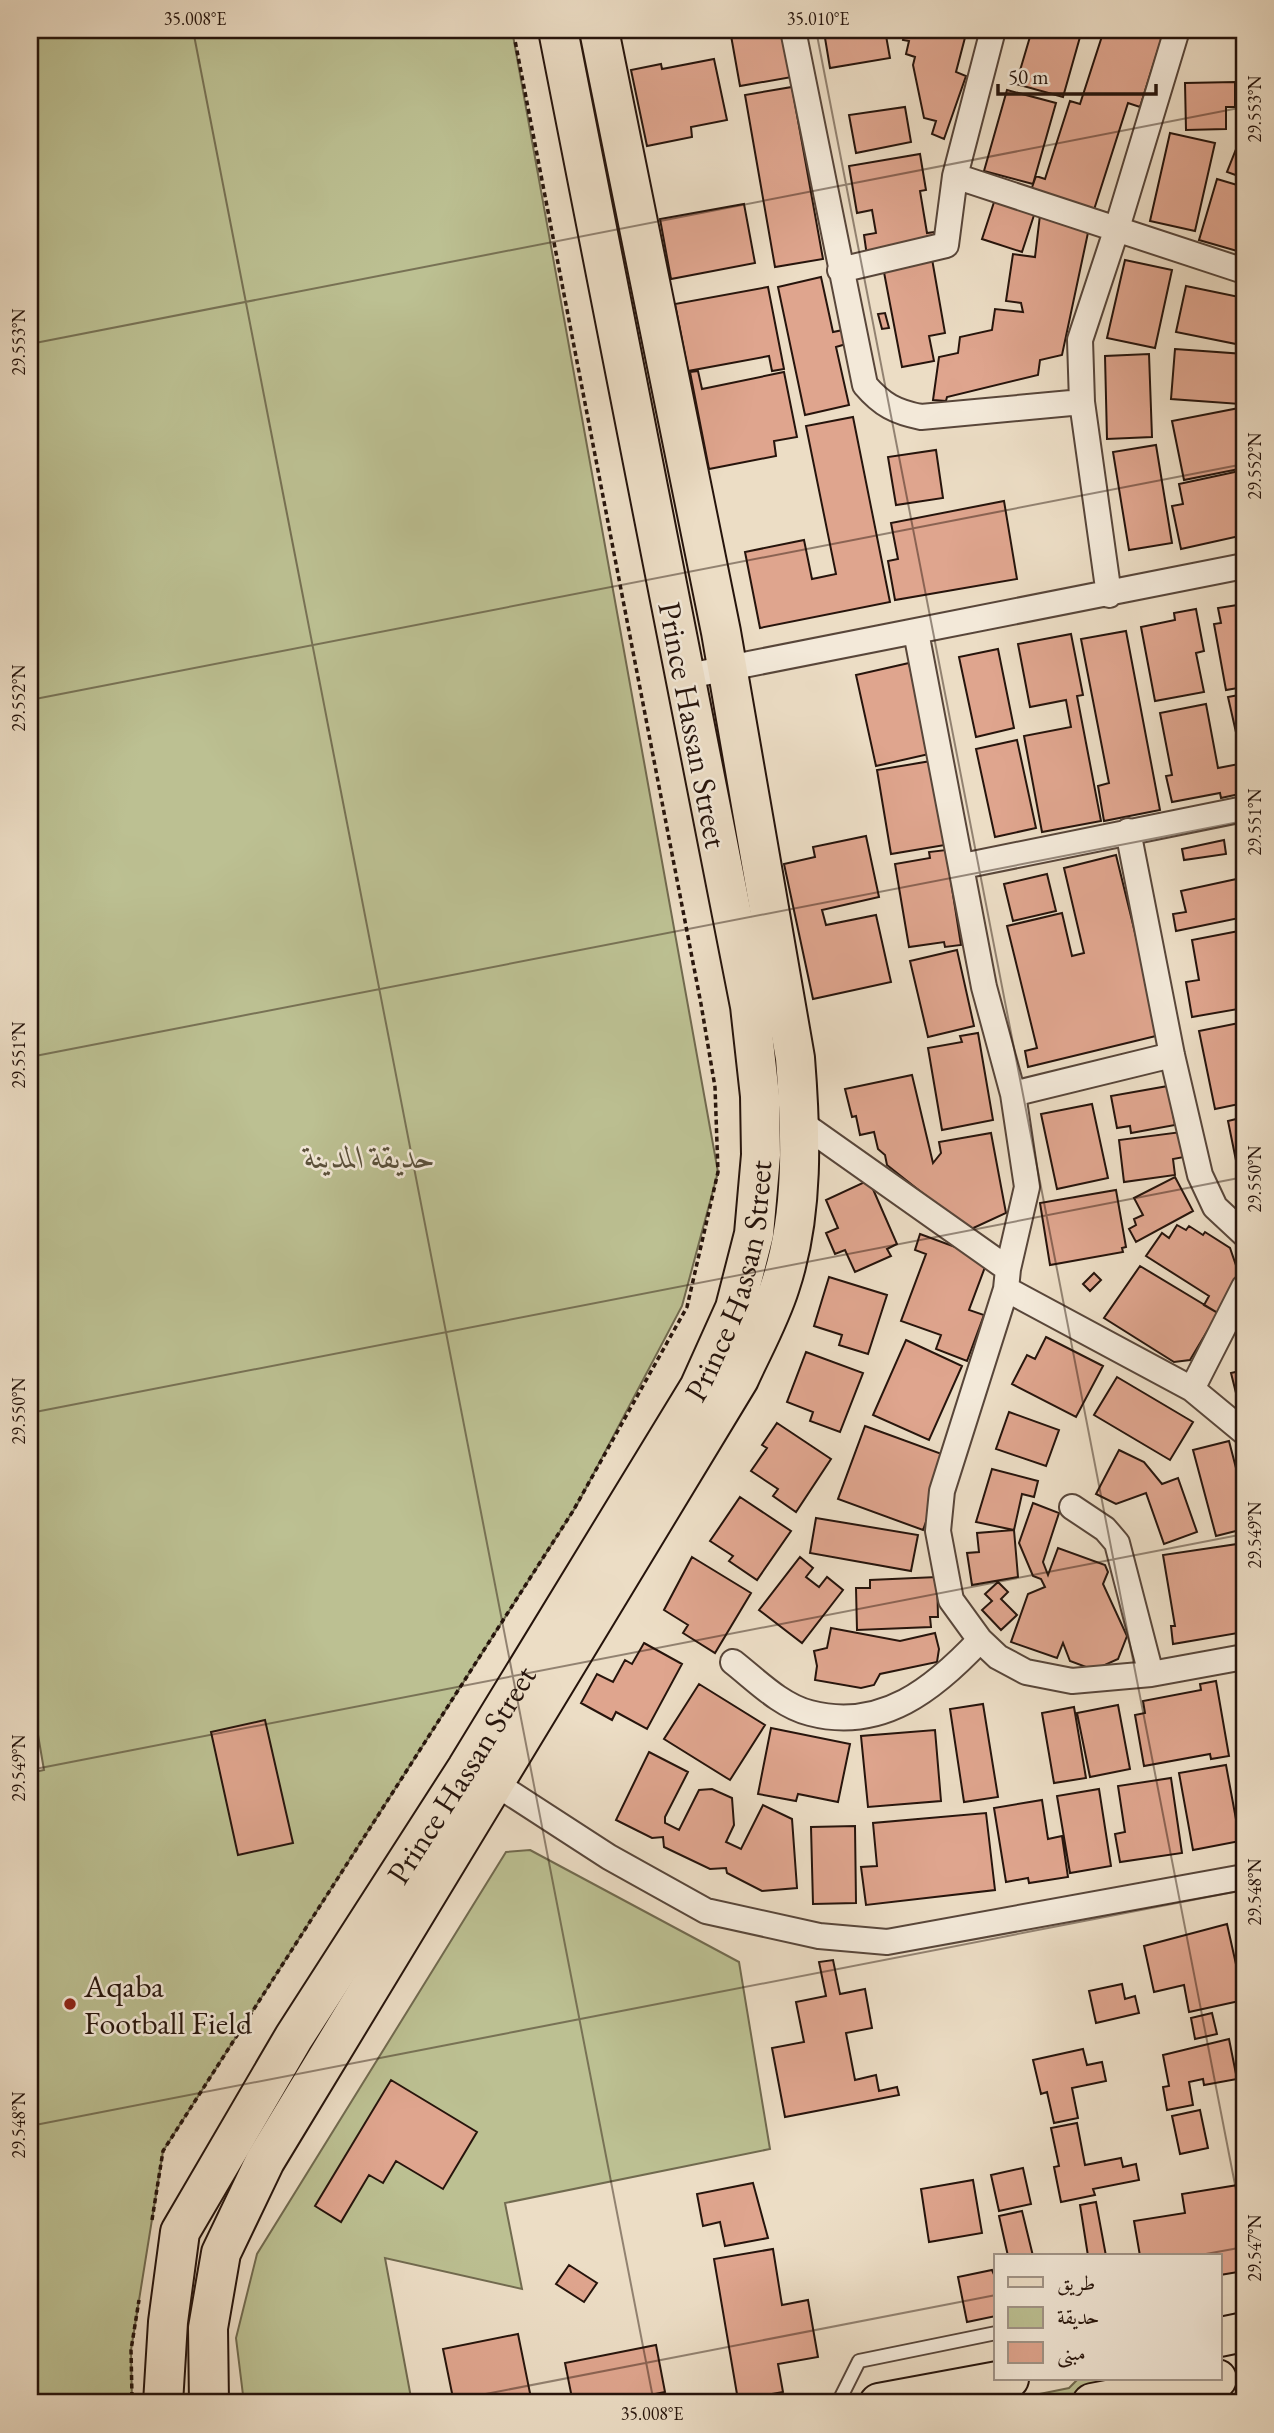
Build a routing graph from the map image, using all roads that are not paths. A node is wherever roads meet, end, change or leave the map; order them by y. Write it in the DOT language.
graph roads {
  1 [pos="558,30"];
  2 [pos="599,30"];
  3 [pos="793,30"];
  4 [pos="992,30"];
  5 [pos="1177,30"];
  6 [pos="955,176"];
  7 [pos="1117,228"];
  8 [pos="839,270"];
  9 [pos="1244,271"];
  10 [pos="1082,402"];
  11 [pos="1244,566"];
  12 [pos="1109,595"];
  13 [pos="916,632"];
  14 [pos="726,670"];
  15 [pos="684,677"];
  16 [pos="1244,809"];
  17 [pos="1128,831"];
  18 [pos="963,866"];
  19 [pos="1172,1055"];
  20 [pos="1013,1094"];
  21 [pos="800,1122"];
  22 [pos="1244,1234"];
  23 [pos="1007,1279"];
  24 [pos="1244,1287"];
  25 [pos="1192,1389"];
  26 [pos="1244,1432"];
  27 [pos="1072,1507"];
  28 [pos="980,1640"];
  29 [pos="1244,1657"];
  30 [pos="733,1662"];
  31 [pos="1152,1674"];
  32 [pos="482,1775"];
  33 [pos="1244,1877"];
  34 [pos="1244,2332"];
  35 [pos="994,2333"];
  36 [pos="1222,2337"];
  37 [pos="1244,2374"];
  38 [pos="1222,2378"];
  39 [pos="1004,2380"];
  40 [pos="1213,2380"];
  41 [pos="902,2401"];
  42 [pos="163,2403"];
  43 [pos="209,2403"];
  44 [pos="838,2403"];
  45 [pos="1092,2403"];
  1 -- 15 [label="main road, Prince Hassan Street"];
  2 -- 14 [label="main road, Prince Hassan Street"];
  3 -- 8 [label="street"];
  4 -- 6 [label="street"];
  5 -- 7 [label="street"];
  6 -- 7 [label="street"];
  6 -- 8 [label="street"];
  7 -- 9 [label="street"];
  7 -- 10 [label="street"];
  8 -- 10 [label="street"];
  10 -- 12 [label="street"];
  11 -- 12 [label="street"];
  12 -- 13 [label="street"];
  13 -- 14 [label="street"];
  13 -- 18 [label="street"];
  14 -- 15 [label="street"];
  14 -- 21 [label="main road, Prince Hassan Street"];
  15 -- 32 [label="main road, Prince Hassan Street"];
  16 -- 17 [label="street"];
  17 -- 18 [label="street"];
  17 -- 19 [label="street"];
  18 -- 20 [label="street"];
  19 -- 20 [label="street"];
  19 -- 22 [label="street"];
  20 -- 23 [label="street"];
  21 -- 23 [label="street"];
  21 -- 32 [label="main road, Prince Hassan Street"];
  23 -- 25 [label="street"];
  23 -- 28 [label="street"];
  24 -- 25 [label="street"];
  25 -- 26 [label="street"];
  27 -- 31 [label="street"];
  28 -- 30 [label="street"];
  28 -- 31 [label="street"];
  29 -- 31 [label="street"];
  32 -- 33 [label="street"];
  32 -- 42 [label="main road, Prince Hassan Street"];
  32 -- 43 [label="main road, Prince Hassan Street"];
  34 -- 36 [label="main road"];
  35 -- 44 [label="lane"];
  37 -- 38 [label="main road"];
  39 -- 41 [label="main road"];
  40 -- 45 [label="main road"];
}
